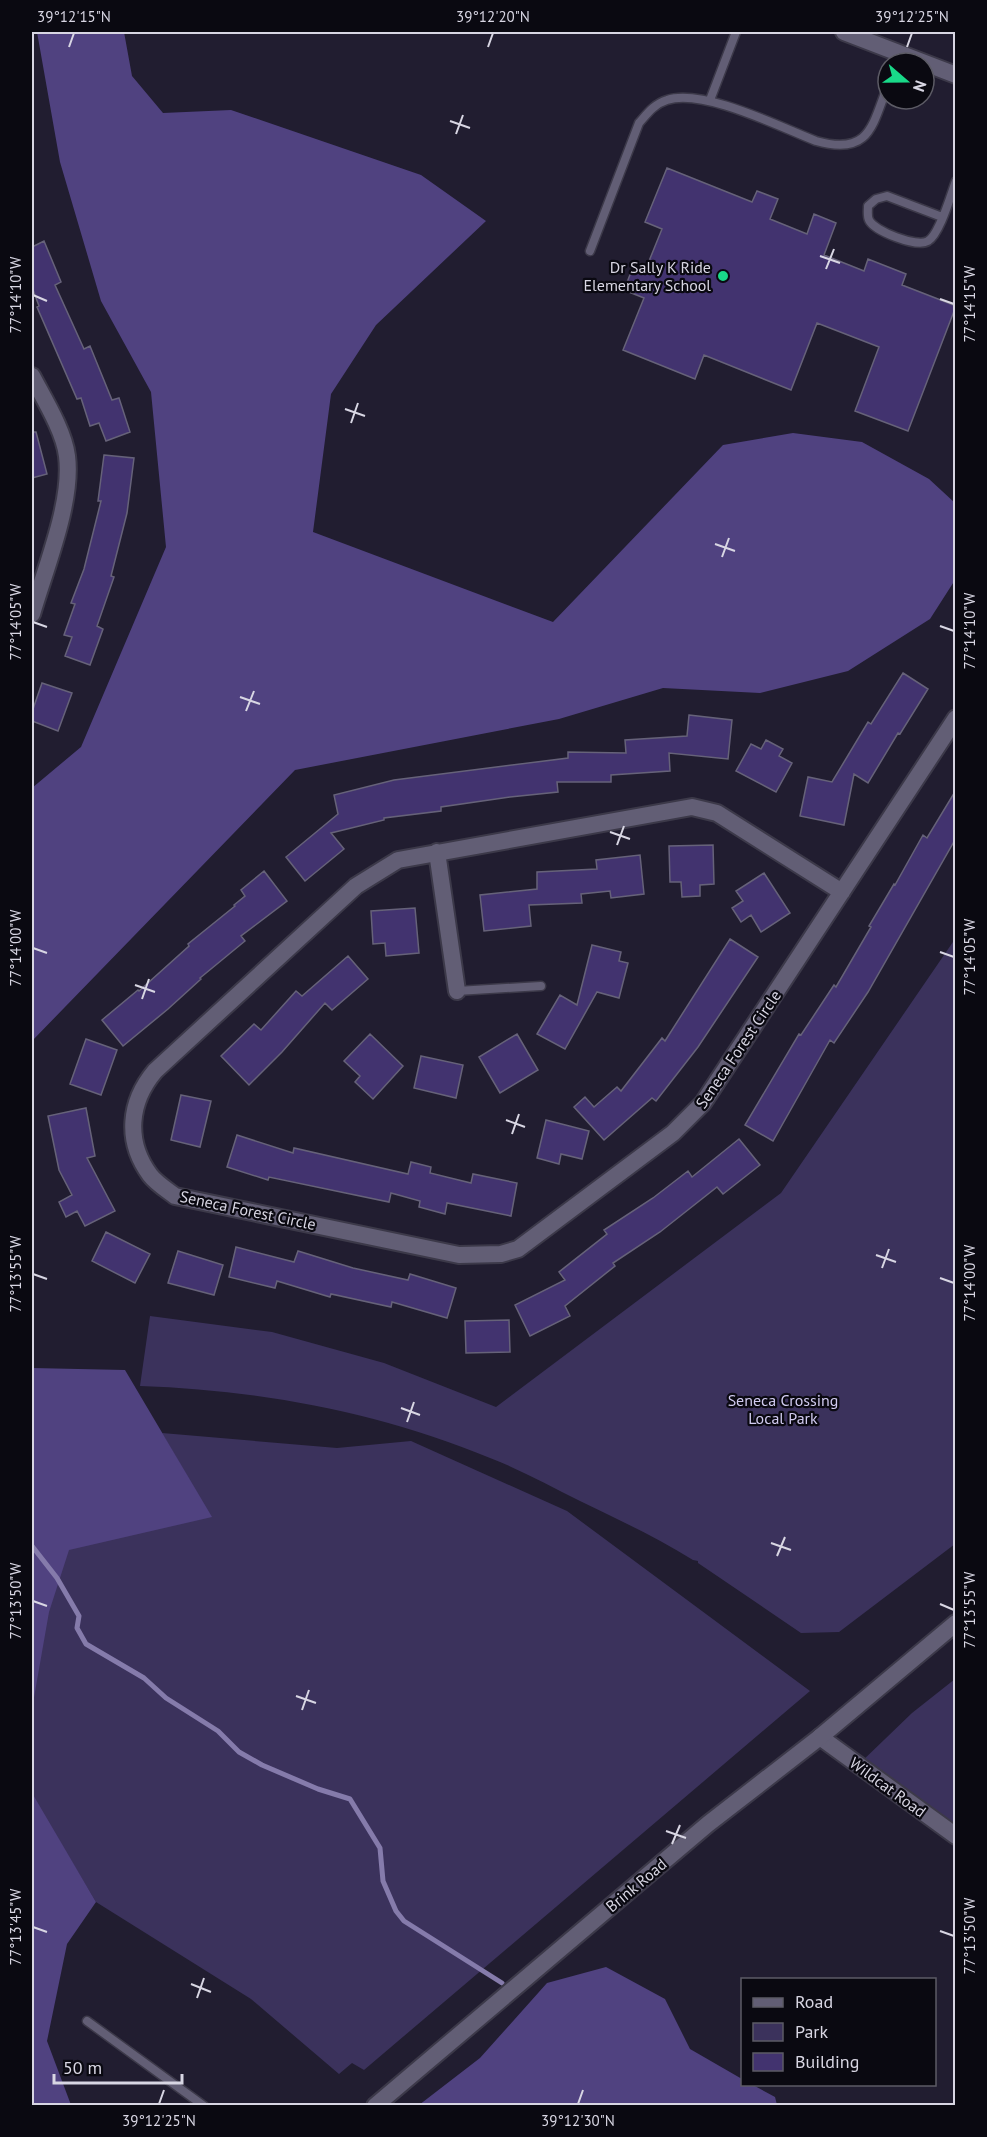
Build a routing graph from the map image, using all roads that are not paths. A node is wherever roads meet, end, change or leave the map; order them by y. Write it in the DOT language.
graph roads {
  1 [pos="735,32"];
  2 [pos="844,32"];
  3 [pos="883,51"];
  4 [pos="936,69"];
  5 [pos="956,75"];
  6 [pos="710,100"];
  7 [pos="878,111"];
  8 [pos="956,181"];
  9 [pos="942,217"];
  10 [pos="590,250"];
  11 [pos="32,376"];
  12 [pos="32,614"];
  13 [pos="956,718"];
  14 [pos="437,852"];
  15 [pos="842,892"];
  16 [pos="541,986"];
  17 [pos="458,991"];
  18 [pos="956,1623"];
  19 [pos="820,1737"];
  20 [pos="956,1836"];
  21 [pos="87,2021"];
  22 [pos="204,2106"];
  23 [pos="375,2106"];
  1 -- 6 [label="lane"];
  2 -- 3 [label="street"];
  4 -- 5 [label="street"];
  6 -- 7 [label="lane"];
  6 -- 10 [label="lane"];
  8 -- 9 [label="lane"];
  9 -- 9 [label="lane"];
  11 -- 12 [label="street"];
  13 -- 15 [label="street, Seneca Forest Circle"];
  14 -- 15 [label="street, Seneca Forest Circle"];
  14 -- 15 [label="street, Seneca Forest Circle"];
  14 -- 17 [label="street"];
  16 -- 17 [label="lane"];
  18 -- 19 [label="street, Brink Road"];
  19 -- 20 [label="street, Wildcat Road"];
  19 -- 23 [label="street, Brink Road"];
  21 -- 22 [label="lane"];
}
